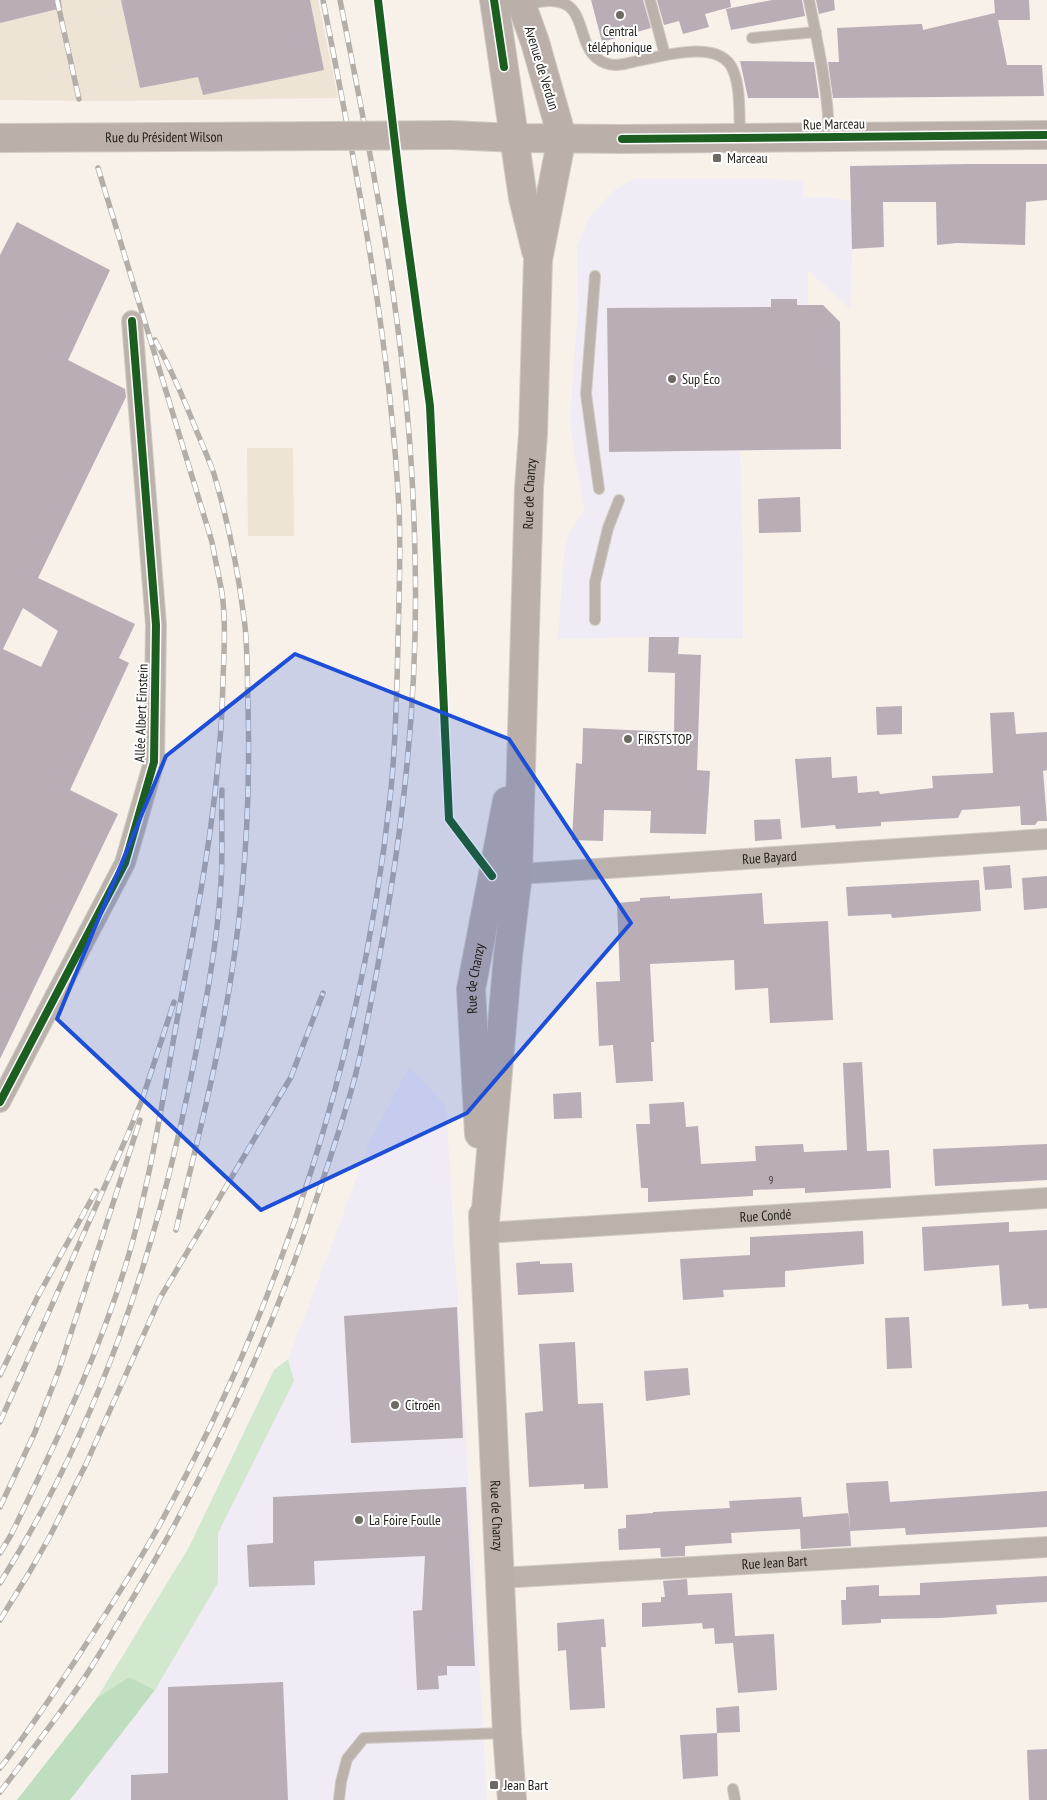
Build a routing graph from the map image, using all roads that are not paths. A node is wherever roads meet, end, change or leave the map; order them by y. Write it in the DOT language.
graph roads {
  1 [pos="494,0"];
  2 [pos="650,0"];
  3 [pos="809,0"];
  4 [pos="521,3"];
  5 [pos="816,32"];
  6 [pos="752,38"];
  7 [pos="665,55"];
  8 [pos="451,135"];
  9 [pos="1047,135"];
  10 [pos="829,136"];
  11 [pos="562,137"];
  12 [pos="0,138"];
  13 [pos="515,138"];
  14 [pos="740,138"];
  15 [pos="538,260"];
  16 [pos="595,276"];
  17 [pos="132,321"];
  18 [pos="599,489"];
  19 [pos="619,500"];
  20 [pos="594,620"];
  21 [pos="1047,839"];
  22 [pos="505,874"];
  23 [pos="0,1102"];
  24 [pos="1047,1198"];
  25 [pos="484,1233"];
  26 [pos="1047,1547"];
  27 [pos="500,1578"];
  28 [pos="506,1733"];
  29 [pos="733,1789"];
  30 [pos="340,1800"];
  31 [pos="512,1800"];
  32 [pos="735,1800"];
  1 -- 13 [label="main road"];
  2 -- 7 [label="lane"];
  3 -- 5 [label="lane"];
  4 -- 7 [label="lane"];
  4 -- 11 [label="main road, Avenue de Verdun"];
  5 -- 6 [label="lane"];
  5 -- 10 [label="lane"];
  7 -- 14 [label="lane"];
  8 -- 12 [label="main road, Rue du Président Wilson, bridge"];
  8 -- 13 [label="main road, Rue Marceau"];
  9 -- 10 [label="main road, Rue Marceau"];
  10 -- 14 [label="main road, Rue Marceau"];
  11 -- 13 [label="main road, Rue Marceau"];
  11 -- 14 [label="main road, Rue Marceau"];
  11 -- 15 [label="main road, Rue de Chanzy"];
  13 -- 15 [label="main road, Rue de Chanzy"];
  15 -- 22 [label="main road, Rue de Chanzy"];
  16 -- 18 [label="lane"];
  17 -- 23 [label="street, Allée Albert Einstein"];
  19 -- 20 [label="lane"];
  21 -- 22 [label="street, Rue Bayard"];
  22 -- 25 [label="main road, Rue de Chanzy"];
  24 -- 25 [label="street, Rue Condé"];
  25 -- 27 [label="main road, Rue de Chanzy"];
  26 -- 27 [label="street, Rue Jean Bart"];
  27 -- 28 [label="main road, Rue de Chanzy"];
  28 -- 30 [label="lane"];
  28 -- 31 [label="main road, Rue de Chanzy"];
  29 -- 32 [label="lane"];
}
